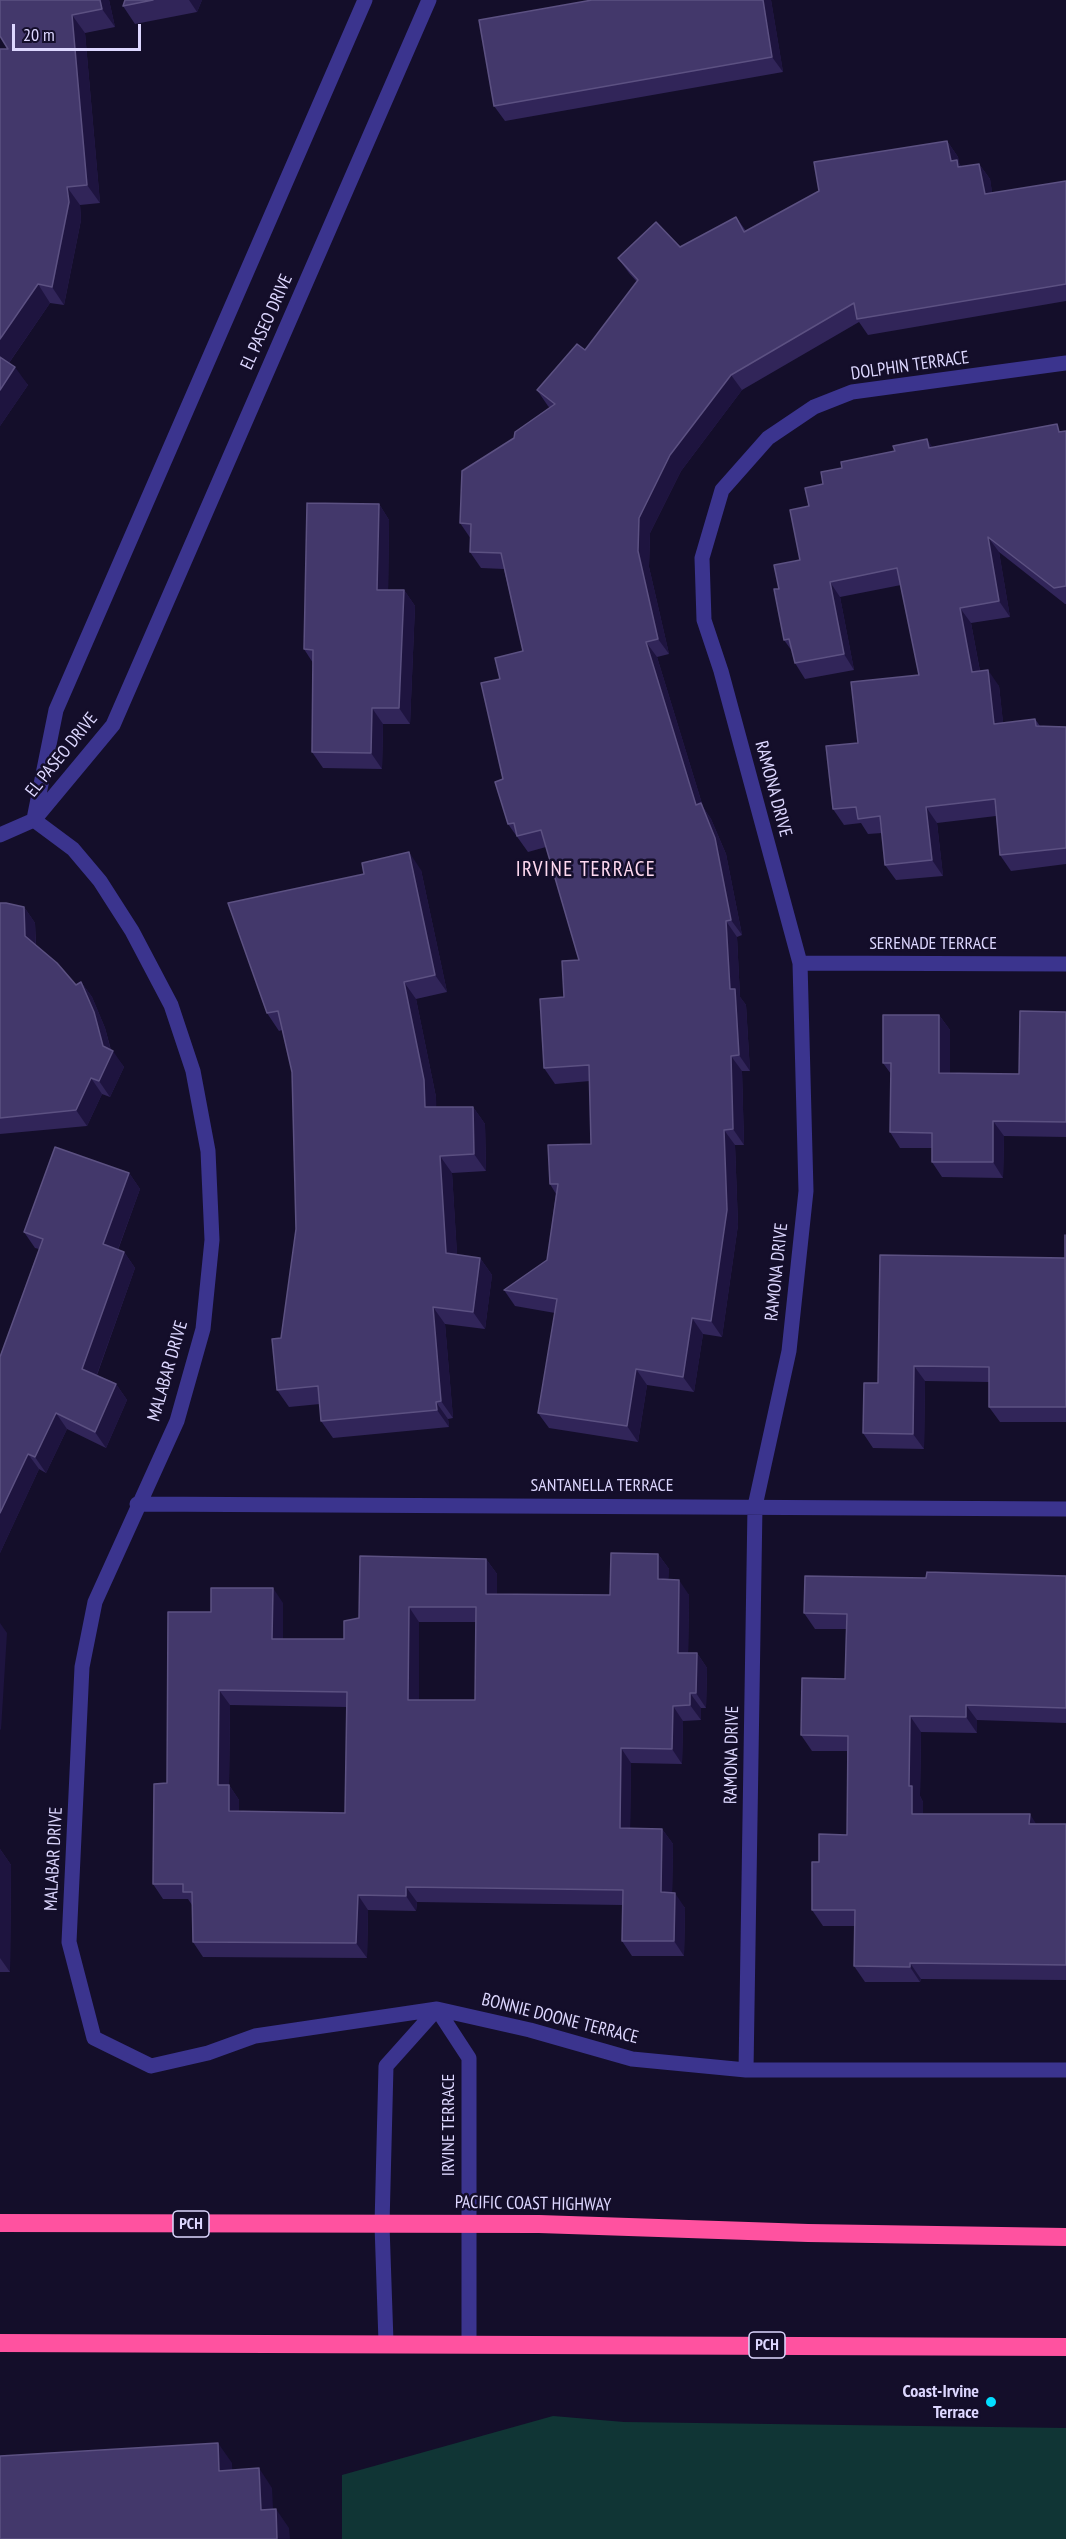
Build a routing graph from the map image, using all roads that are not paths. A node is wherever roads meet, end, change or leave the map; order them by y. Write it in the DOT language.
graph roads {
  1 [pos="365,0"];
  2 [pos="429,0"];
  3 [pos="1066,363"];
  4 [pos="722,490"];
  5 [pos="34,820"];
  6 [pos="0,835"];
  7 [pos="800,963"];
  8 [pos="1066,964"];
  9 [pos="137,1504"];
  10 [pos="755,1506"];
  11 [pos="1066,1509"];
  12 [pos="437,2009"];
  13 [pos="94,2038"];
  14 [pos="746,2070"];
  15 [pos="1066,2070"];
  16 [pos="0,2223"];
  17 [pos="468,2223"];
  18 [pos="382,2225"];
  19 [pos="1066,2237"];
  20 [pos="386,2342"];
  21 [pos="0,2343"];
  22 [pos="468,2343"];
  23 [pos="1066,2347"];
  1 -- 5 [label="street, EL PASEO DRIVE"];
  2 -- 5 [label="street, EL PASEO DRIVE"];
  3 -- 4 [label="street, DOLPHIN TERRACE"];
  4 -- 7 [label="street, RAMONA DRIVE"];
  5 -- 6 [label="street"];
  5 -- 9 [label="street, MALABAR DRIVE"];
  7 -- 8 [label="street, SERENADE TERRACE"];
  7 -- 10 [label="street, RAMONA DRIVE"];
  9 -- 10 [label="street, SANTANELLA TERRACE"];
  9 -- 13 [label="street, MALABAR DRIVE"];
  10 -- 11 [label="street, SANTANELLA TERRACE"];
  10 -- 14 [label="street, RAMONA DRIVE"];
  12 -- 13 [label="street, BONNIE DOONE TERRACE"];
  12 -- 14 [label="street, BONNIE DOONE TERRACE"];
  12 -- 17 [label="street, IRVINE TERRACE"];
  12 -- 18 [label="street"];
  14 -- 15 [label="street, BONNIE DOONE TERRACE"];
  16 -- 18 [label="highway, PACIFIC COAST HIGHWAY / PCH"];
  17 -- 18 [label="highway, PACIFIC COAST HIGHWAY / PCH"];
  17 -- 19 [label="highway, PACIFIC COAST HIGHWAY / PCH"];
  17 -- 22 [label="street, IRVINE TERRACE"];
  18 -- 20 [label="street"];
  20 -- 21 [label="highway, PCH"];
  20 -- 22 [label="highway, PCH"];
  22 -- 23 [label="highway, PCH"];
}
